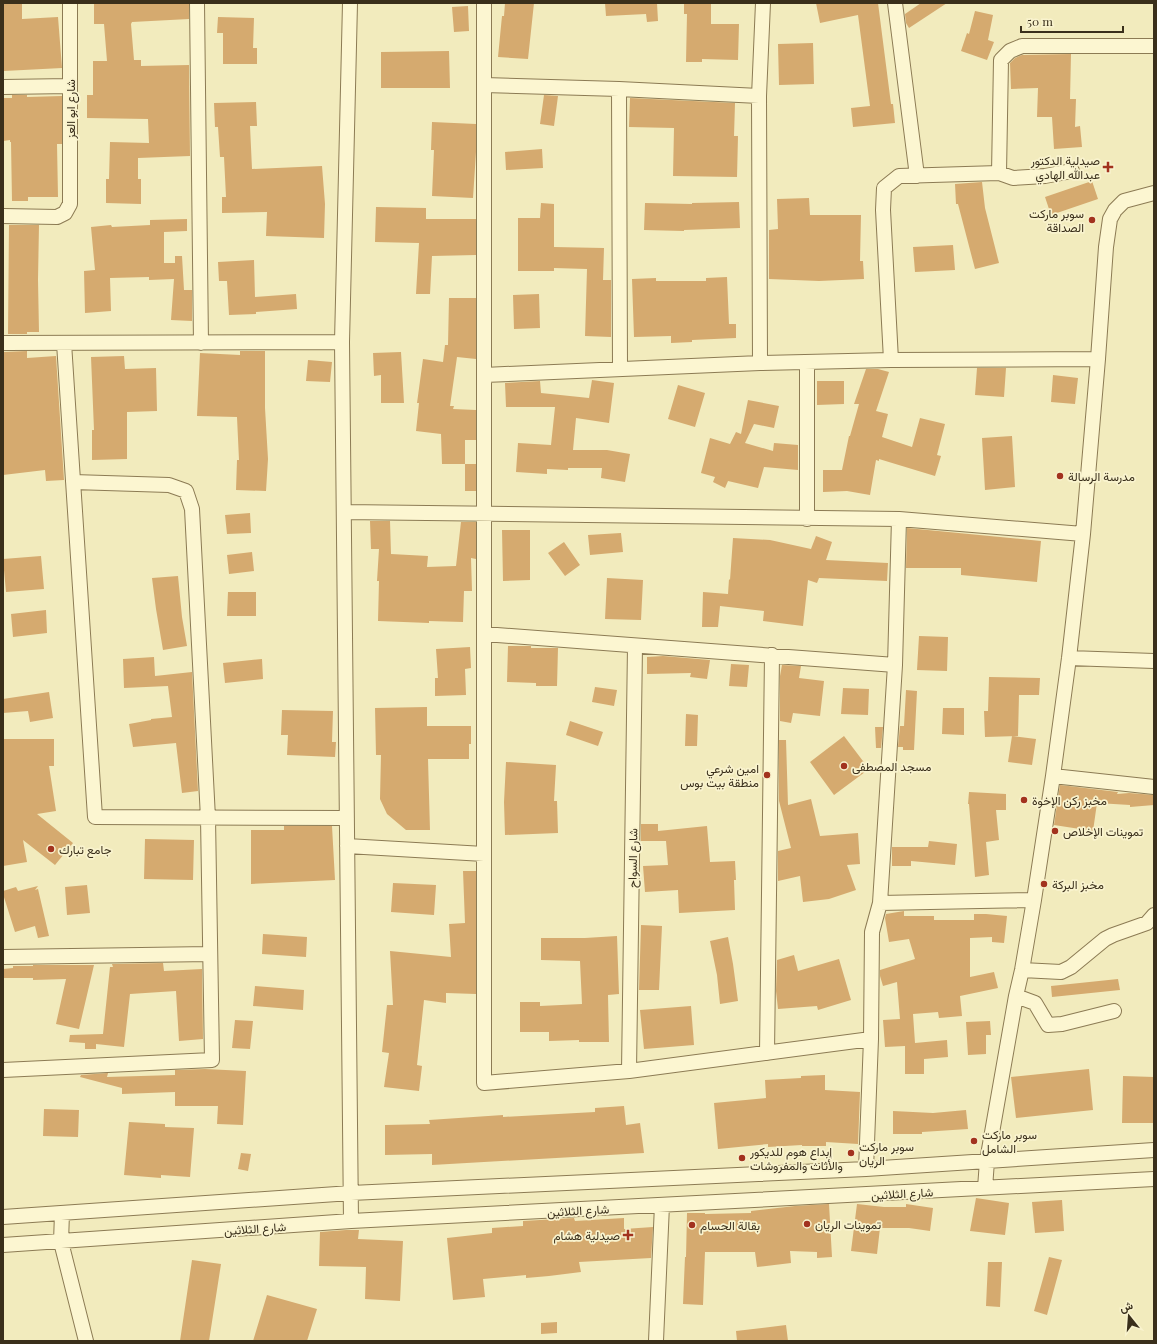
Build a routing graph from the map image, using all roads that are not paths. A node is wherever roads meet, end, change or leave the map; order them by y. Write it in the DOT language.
graph roads {
  1 [pos="70,3"];
  2 [pos="197,3"];
  3 [pos="350,3"];
  4 [pos="484,3"];
  5 [pos="763,3"];
  6 [pos="895,3"];
  7 [pos="1154,46"];
  8 [pos="484,85"];
  9 [pos="3,86"];
  10 [pos="70,86"];
  11 [pos="619,89"];
  12 [pos="759,96"];
  13 [pos="1072,171"];
  14 [pos="999,173"];
  15 [pos="917,176"];
  16 [pos="1154,193"];
  17 [pos="3,216"];
  18 [pos="342,342"];
  19 [pos="3,343"];
  20 [pos="64,343"];
  21 [pos="201,343"];
  22 [pos="1098,359"];
  23 [pos="891,360"];
  24 [pos="807,362"];
  25 [pos="760,363"];
  26 [pos="620,368"];
  27 [pos="484,375"];
  28 [pos="73,482"];
  29 [pos="344,512"];
  30 [pos="484,513"];
  31 [pos="807,519"];
  32 [pos="899,519"];
  33 [pos="1083,534"];
  34 [pos="484,634"];
  35 [pos="635,646"];
  36 [pos="772,655"];
  37 [pos="1069,658"];
  38 [pos="1154,661"];
  39 [pos="895,666"];
  40 [pos="1053,776"];
  41 [pos="1154,787"];
  42 [pos="208,818"];
  43 [pos="347,818"];
  44 [pos="347,846"];
  45 [pos="484,854"];
  46 [pos="1034,900"];
  47 [pos="880,903"];
  48 [pos="1154,915"];
  49 [pos="210,954"];
  50 [pos="3,958"];
  51 [pos="1022,970"];
  52 [pos="1016,996"];
  53 [pos="1114,1011"];
  54 [pos="871,1039"];
  55 [pos="767,1053"];
  56 [pos="3,1070"];
  57 [pos="629,1071"];
  58 [pos="1154,1150"];
  59 [pos="987,1161"];
  60 [pos="866,1169"];
  61 [pos="1154,1178"];
  62 [pos="985,1188"];
  63 [pos="351,1194"];
  64 [pos="662,1205"];
  65 [pos="62,1213"];
  66 [pos="3,1217"];
  67 [pos="351,1221"];
  68 [pos="61,1242"];
  69 [pos="3,1245"];
  70 [pos="86,1341"];
  71 [pos="656,1341"];
  1 -- 10 [label="street, شارع ابو العز"];
  2 -- 21 [label="street"];
  3 -- 18 [label="street"];
  4 -- 8 [label="street"];
  5 -- 12 [label="street"];
  6 -- 15 [label="street"];
  7 -- 14 [label="street"];
  8 -- 11 [label="street"];
  8 -- 27 [label="street"];
  9 -- 10 [label="street"];
  10 -- 17 [label="street, شارع ابو العز"];
  11 -- 12 [label="street"];
  11 -- 26 [label="street"];
  12 -- 25 [label="street"];
  13 -- 14 [label="street"];
  14 -- 15 [label="street"];
  15 -- 23 [label="street"];
  16 -- 22 [label="street"];
  18 -- 21 [label="street"];
  18 -- 29 [label="street"];
  19 -- 20 [label="street"];
  20 -- 21 [label="street"];
  20 -- 28 [label="street"];
  22 -- 23 [label="street"];
  22 -- 33 [label="street"];
  23 -- 24 [label="street"];
  24 -- 25 [label="street"];
  24 -- 31 [label="street"];
  25 -- 26 [label="street"];
  26 -- 27 [label="street"];
  27 -- 30 [label="street"];
  28 -- 42 [label="street"];
  28 -- 42 [label="street"];
  29 -- 30 [label="street"];
  29 -- 43 [label="street"];
  30 -- 31 [label="street"];
  30 -- 34 [label="street"];
  31 -- 32 [label="street"];
  32 -- 33 [label="street"];
  32 -- 39 [label="street"];
  33 -- 37 [label="street"];
  34 -- 35 [label="street"];
  34 -- 45 [label="street"];
  35 -- 36 [label="street"];
  35 -- 57 [label="street, شارع السواح"];
  36 -- 39 [label="street"];
  36 -- 55 [label="street"];
  37 -- 38 [label="street"];
  37 -- 40 [label="street"];
  39 -- 47 [label="street"];
  40 -- 41 [label="street"];
  40 -- 46 [label="street"];
  42 -- 43 [label="street"];
  42 -- 49 [label="street"];
  43 -- 44 [label="street"];
  44 -- 45 [label="street"];
  44 -- 63 [label="street"];
  45 -- 57 [label="street"];
  46 -- 47 [label="street"];
  46 -- 51 [label="street"];
  47 -- 54 [label="street"];
  48 -- 51 [label="street"];
  49 -- 50 [label="street"];
  49 -- 56 [label="street"];
  51 -- 52 [label="street"];
  52 -- 53 [label="street"];
  52 -- 59 [label="street"];
  54 -- 55 [label="street"];
  54 -- 60 [label="street"];
  55 -- 57 [label="street"];
  58 -- 59 [label="street"];
  59 -- 60 [label="street"];
  59 -- 62 [label="street"];
  60 -- 63 [label="street"];
  61 -- 62 [label="street, شارع الثلاثين"];
  62 -- 64 [label="street, شارع الثلاثين"];
  63 -- 65 [label="street"];
  63 -- 67 [label="street"];
  64 -- 67 [label="street, شارع الثلاثين"];
  64 -- 71 [label="street"];
  65 -- 66 [label="street"];
  65 -- 68 [label="street"];
  67 -- 68 [label="street, شارع الثلاثين"];
  68 -- 69 [label="street, شارع الثلاثين"];
  68 -- 70 [label="street"];
}
